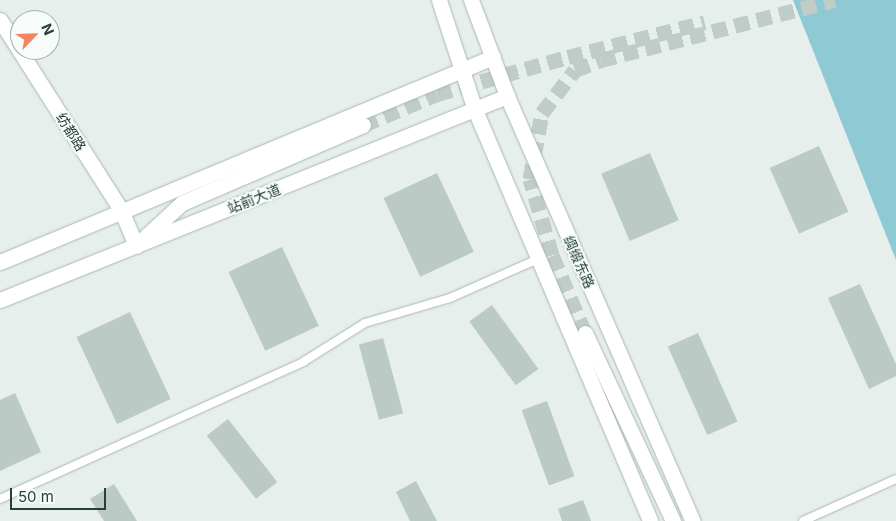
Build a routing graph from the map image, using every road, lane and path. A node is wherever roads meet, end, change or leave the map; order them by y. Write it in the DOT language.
graph roads {
  1 [pos="439,0"];
  2 [pos="471,0"];
  3 [pos="0,20"];
  4 [pos="493,57"];
  5 [pos="462,69"];
  6 [pos="507,96"];
  7 [pos="475,110"];
  8 [pos="363,125"];
  9 [pos="121,210"];
  10 [pos="136,246"];
  11 [pos="538,259"];
  12 [pos="0,262"];
  13 [pos="0,300"];
  14 [pos="586,333"];
  15 [pos="896,479"];
  16 [pos="0,498"];
  17 [pos="650,521"];
  18 [pos="673,521"];
  19 [pos="693,521"];
  20 [pos="803,521"];
  1 -- 5 [label="main road"];
  2 -- 4 [label="main road, 绸缎东路"];
  3 -- 9 [label="main road, 纺都路"];
  4 -- 5 [label="main road"];
  4 -- 6 [label="main road, 绸缎东路"];
  5 -- 7 [label="main road"];
  5 -- 9 [label="main road"];
  6 -- 7 [label="main road, 站前大道"];
  6 -- 19 [label="main road, 绸缎东路"];
  7 -- 10 [label="main road, 站前大道"];
  7 -- 11 [label="main road"];
  8 -- 10 [label="main road"];
  9 -- 10 [label="main road, 纺都路"];
  9 -- 12 [label="main road"];
  10 -- 13 [label="main road, 站前大道"];
  11 -- 16 [label="lane"];
  11 -- 17 [label="main road"];
  14 -- 18 [label="main road"];
  15 -- 20 [label="lane"];
}
